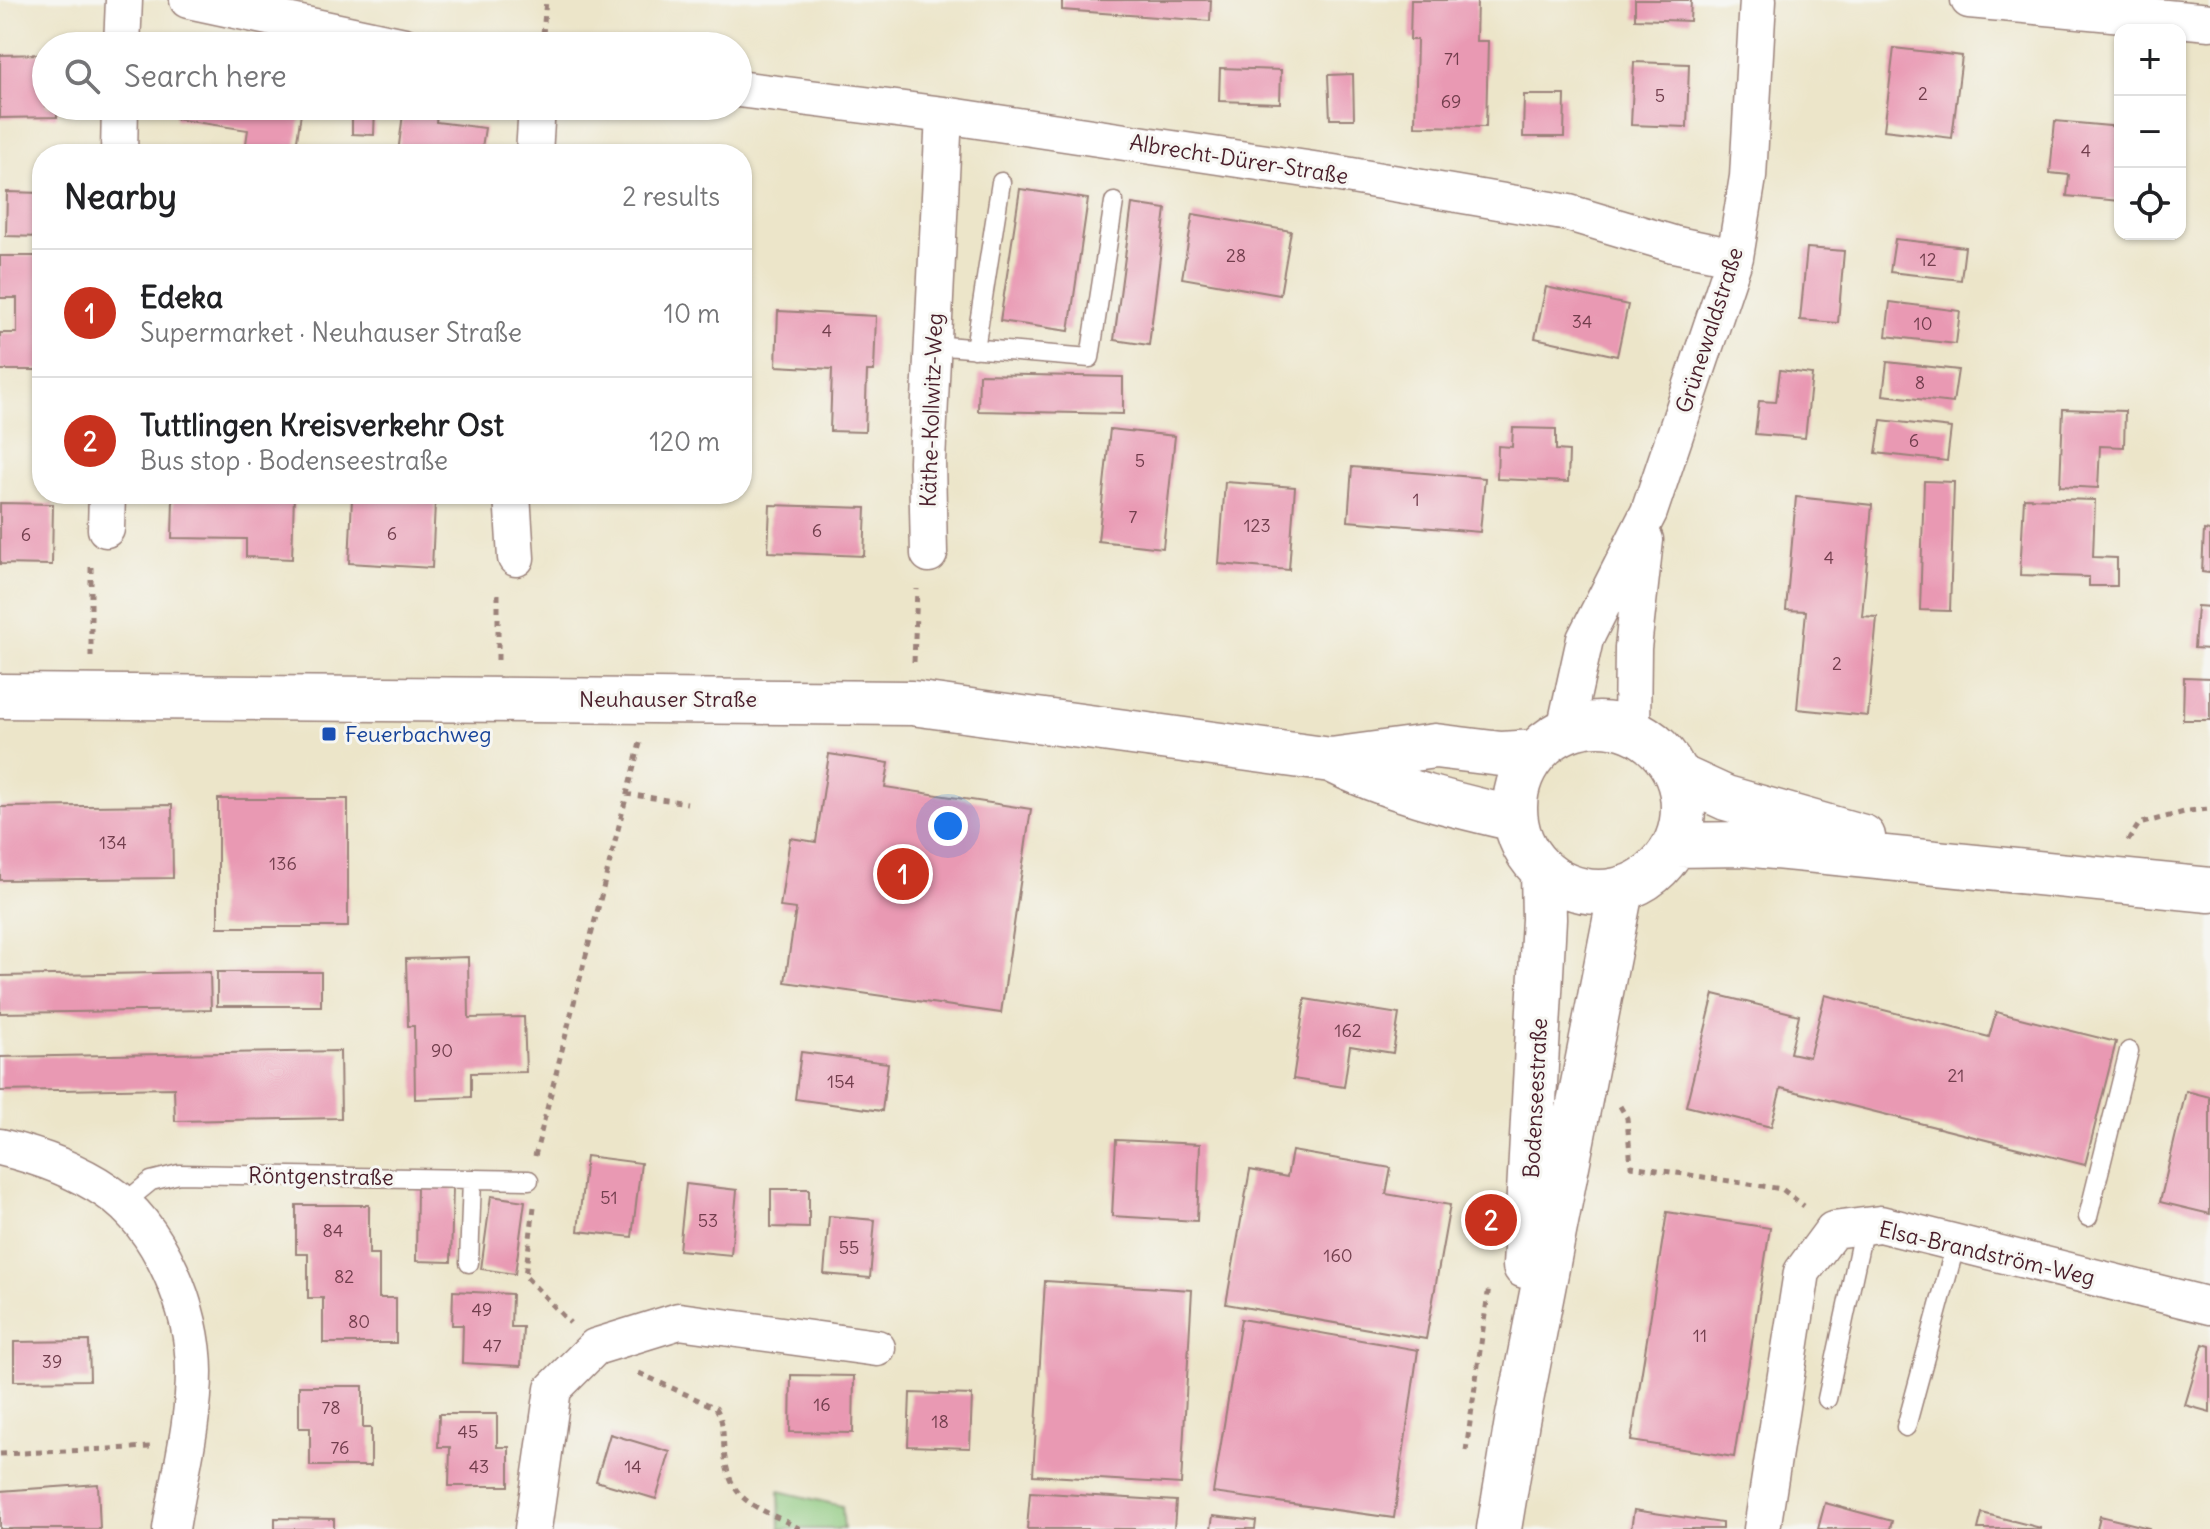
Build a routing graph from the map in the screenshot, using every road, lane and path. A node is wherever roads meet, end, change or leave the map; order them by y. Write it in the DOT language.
graph roads {
  1 [pos="124,0"];
  2 [pos="188,0"];
  3 [pos="546,0"];
  4 [pos="1758,0"];
  5 [pos="1969,0"];
  6 [pos="2210,22"];
  7 [pos="123,32"];
  8 [pos="339,32"];
  9 [pos="543,32"];
  10 [pos="752,91"];
  11 [pos="944,115"];
  12 [pos="120,120"];
  13 [pos="536,120"];
  14 [pos="119,144"];
  15 [pos="535,144"];
  16 [pos="1001,182"];
  17 [pos="1114,202"];
  18 [pos="1735,257"];
  19 [pos="933,345"];
  20 [pos="975,349"];
  21 [pos="513,504"];
  22 [pos="107,512"];
  23 [pos="1649,512"];
  24 [pos="929,554"];
  25 [pos="516,558"];
  26 [pos="91,695"];
  27 [pos="0,696"];
  28 [pos="498,698"];
  29 [pos="651,699"];
  30 [pos="912,703"];
  31 [pos="1632,730"];
  32 [pos="1550,741"];
  33 [pos="1331,760"];
  34 [pos="1678,776"];
  35 [pos="626,794"];
  36 [pos="687,803"];
  37 [pos="2210,809"];
  38 [pos="1515,819"];
  39 [pos="1676,845"];
  40 [pos="1957,865"];
  41 [pos="1543,871"];
  42 [pos="2104,879"];
  43 [pos="1621,890"];
  44 [pos="2210,890"];
  45 [pos="2129,1051"];
  46 [pos="1615,1096"];
  47 [pos="0,1147"];
  48 [pos="472,1179"];
  49 [pos="529,1180"];
  50 [pos="123,1204"];
  51 [pos="2088,1217"];
  52 [pos="1848,1228"];
  53 [pos="1956,1243"];
  54 [pos="469,1263"];
  55 [pos="2210,1306"];
  56 [pos="595,1347"];
  57 [pos="877,1348"];
  58 [pos="1827,1399"];
  59 [pos="1517,1421"];
  60 [pos="1906,1427"];
  61 [pos="184,1446"];
  62 [pos="0,1454"];
  63 [pos="171,1529"];
  64 [pos="533,1529"];
  65 [pos="800,1529"];
  66 [pos="1499,1529"];
  67 [pos="1762,1529"];
  1 -- 7 [label="street"];
  2 -- 8 [label="street"];
  3 -- 9 [label="path"];
  4 -- 18 [label="street, Grünewaldstraße"];
  5 -- 6 [label="street"];
  10 -- 11 [label="street, Albrecht-Dürer-Straße"];
  11 -- 18 [label="street, Albrecht-Dürer-Straße"];
  11 -- 19 [label="street, Käthe-Kollwitz-Weg"];
  12 -- 14 [label="street"];
  13 -- 15 [label="street"];
  16 -- 20 [label="lane"];
  17 -- 20 [label="lane"];
  18 -- 23 [label="street, Grünewaldstraße"];
  19 -- 20 [label="lane"];
  19 -- 24 [label="street, Käthe-Kollwitz-Weg"];
  21 -- 25 [label="street"];
  22 -- 26 [label="path"];
  23 -- 31 [label="street, Grünewaldstraße"];
  23 -- 32 [label="street, Grünewaldstraße"];
  24 -- 30 [label="path"];
  25 -- 28 [label="path"];
  26 -- 27 [label="street, Neuhauser Straße"];
  26 -- 28 [label="street, Neuhauser Straße"];
  28 -- 29 [label="street, Neuhauser Straße"];
  29 -- 30 [label="street, Neuhauser Straße"];
  29 -- 35 [label="path"];
  30 -- 33 [label="street, Neuhauser Straße"];
  31 -- 32 [label="street"];
  31 -- 34 [label="street"];
  32 -- 33 [label="street, Neuhauser Straße"];
  32 -- 38 [label="street"];
  33 -- 38 [label="street, Neuhauser Straße"];
  34 -- 39 [label="street"];
  34 -- 40 [label="street"];
  35 -- 36 [label="path"];
  35 -- 49 [label="path"];
  37 -- 42 [label="path"];
  38 -- 41 [label="street"];
  39 -- 40 [label="street"];
  39 -- 43 [label="street"];
  40 -- 42 [label="street"];
  41 -- 43 [label="street"];
  41 -- 59 [label="street, Bodenseestraße"];
  42 -- 44 [label="street"];
  43 -- 59 [label="street, Bodenseestraße"];
  45 -- 51 [label="lane"];
  46 -- 52 [label="path"];
  47 -- 50 [label="street"];
  48 -- 49 [label="lane, Röntgenstraße"];
  48 -- 50 [label="lane, Röntgenstraße"];
  48 -- 54 [label="lane"];
  49 -- 56 [label="path"];
  50 -- 61 [label="street"];
  52 -- 53 [label="street, Elsa-Brandström-Weg"];
  52 -- 58 [label="lane"];
  52 -- 67 [label="street"];
  53 -- 55 [label="street, Elsa-Brandström-Weg"];
  53 -- 60 [label="lane"];
  56 -- 57 [label="street"];
  56 -- 64 [label="street"];
  56 -- 65 [label="path"];
  59 -- 66 [label="street, Bodenseestraße"];
  61 -- 62 [label="path"];
  61 -- 63 [label="street"];
}
